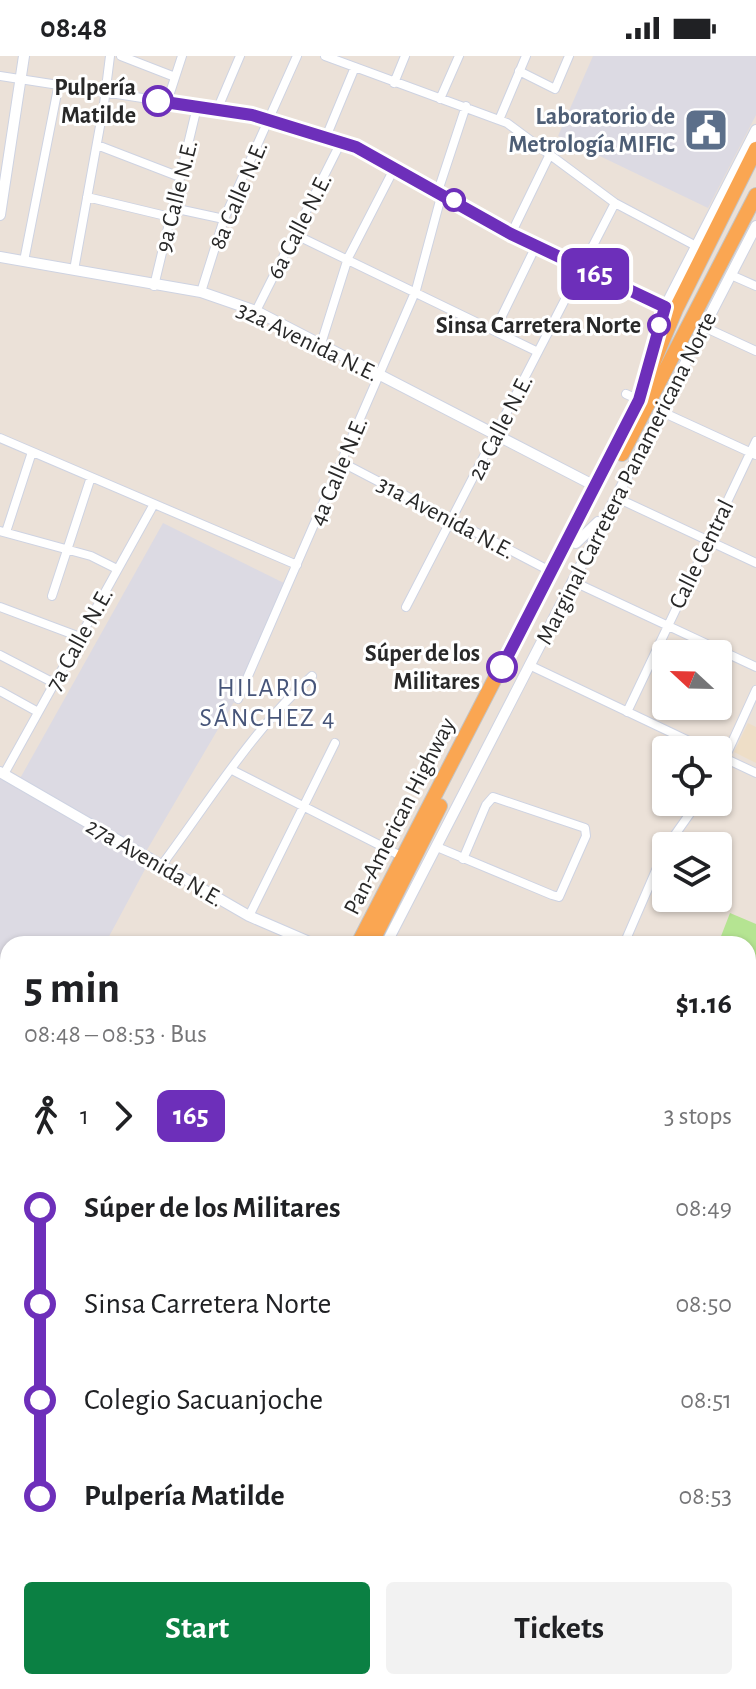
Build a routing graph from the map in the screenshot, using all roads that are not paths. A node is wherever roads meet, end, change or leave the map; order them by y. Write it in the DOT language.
graph roads {
  1 [pos="24,56"];
  2 [pos="110,56"];
  3 [pos="121,56"];
  4 [pos="182,56"];
  5 [pos="240,56"];
  6 [pos="297,56"];
  7 [pos="405,56"];
  8 [pos="459,56"];
  9 [pos="526,56"];
  10 [pos="569,56"];
  11 [pos="330,57"];
  12 [pos="355,67"];
  13 [pos="519,71"];
  14 [pos="0,76"];
  15 [pos="175,77"];
  16 [pos="21,79"];
  17 [pos="59,83"];
  18 [pos="394,83"];
  19 [pos="105,92"];
  20 [pos="440,99"];
  21 [pos="167,102"];
  22 [pos="466,106"];
  23 [pos="197,107"];
  24 [pos="217,110"];
  25 [pos="270,120"];
  26 [pos="499,120"];
  27 [pos="756,130"];
  28 [pos="326,137"];
  29 [pos="341,142"];
  30 [pos="97,145"];
  31 [pos="756,149"];
  32 [pos="550,154"];
  33 [pos="394,169"];
  34 [pos="180,177"];
  35 [pos="440,192"];
  36 [pos="756,195"];
  37 [pos="87,197"];
  38 [pos="615,203"];
  39 [pos="172,212"];
  40 [pos="0,215"];
  41 [pos="224,219"];
  42 [pos="756,226"];
  43 [pos="511,234"];
  44 [pos="296,235"];
  45 [pos="536,246"];
  46 [pos="696,246"];
  47 [pos="0,257"];
  48 [pos="348,258"];
  49 [pos="24,261"];
  50 [pos="581,268"];
  51 [pos="74,270"];
  52 [pos="731,275"];
  53 [pos="154,286"];
  54 [pos="756,286"];
  55 [pos="416,290"];
  56 [pos="201,292"];
  57 [pos="665,307"];
  58 [pos="256,311"];
  59 [pos="704,327"];
  60 [pos="495,330"];
  61 [pos="320,347"];
  62 [pos="756,351"];
  63 [pos="538,352"];
  64 [pos="378,376"];
  65 [pos="632,397"];
  66 [pos="660,411"];
  67 [pos="495,436"];
  68 [pos="0,438"];
  69 [pos="756,441"];
  70 [pos="32,452"];
  71 [pos="753,454"];
  72 [pos="343,463"];
  73 [pos="91,477"];
  74 [pos="595,486"];
  75 [pos="615,497"];
  76 [pos="154,504"];
  77 [pos="605,516"];
  78 [pos="451,521"];
  79 [pos="3,532"];
  80 [pos="707,541"];
  81 [pos="576,543"];
  82 [pos="66,549"];
  83 [pos="756,563"];
  84 [pos="297,565"];
  85 [pos="117,569"];
  86 [pos="550,571"];
  87 [pos="572,581"];
  88 [pos="52,596"];
  89 [pos="0,607"];
  90 [pos="406,607"];
  91 [pos="666,626"];
  92 [pos="80,637"];
  93 [pos="0,655"];
  94 [pos="531,661"];
  95 [pos="756,667"];
  96 [pos="312,676"];
  97 [pos="54,683"];
  98 [pos="756,690"];
  99 [pos="0,691"];
  100 [pos="238,699"];
  101 [pos="38,712"];
  102 [pos="627,712"];
  103 [pos="678,736"];
  104 [pos="732,737"];
  105 [pos="335,743"];
  106 [pos="732,761"];
  107 [pos="232,770"];
  108 [pos="2,773"];
  109 [pos="756,773"];
  110 [pos="302,807"];
  111 [pos="437,847"];
  112 [pos="403,857"];
  113 [pos="463,859"];
  114 [pos="161,866"];
  115 [pos="652,879"];
  116 [pos="249,916"];
  117 [pos="295,936"];
  118 [pos="362,936"];
  119 [pos="375,936"];
  120 [pos="390,936"];
  121 [pos="627,936"];
  1 -- 16 [label="street"];
  2 -- 19 [label="street"];
  3 -- 15 [label="street"];
  4 -- 15 [label="street, 9a Calle N.E."];
  5 -- 24 [label="street"];
  6 -- 25 [label="street, 8a Calle N.E."];
  7 -- 18 [label="street"];
  8 -- 20 [label="street"];
  9 -- 13 [label="street"];
  10 -- 13 [label="street"];
  11 -- 12 [label="street"];
  12 -- 18 [label="street"];
  12 -- 28 [label="street"];
  13 -- 26 [label="street"];
  14 -- 16 [label="street"];
  15 -- 21 [label="street, 9a Calle N.E."];
  16 -- 17 [label="street"];
  16 -- 40 [label="street"];
  17 -- 19 [label="street"];
  17 -- 49 [label="street"];
  18 -- 20 [label="street"];
  19 -- 21 [label="street"];
  19 -- 30 [label="street"];
  20 -- 22 [label="street"];
  21 -- 23 [label="street"];
  22 -- 26 [label="street"];
  22 -- 35 [label="street, 4a Calle N.E."];
  23 -- 24 [label="street"];
  23 -- 34 [label="street, 9a Calle N.E."];
  24 -- 25 [label="street"];
  25 -- 28 [label="street"];
  25 -- 41 [label="street, 8a Calle N.E."];
  26 -- 32 [label="street"];
  27 -- 46 [label="street"];
  28 -- 29 [label="street"];
  29 -- 33 [label="street"];
  29 -- 44 [label="street, 6a Calle N.E."];
  30 -- 34 [label="street"];
  30 -- 37 [label="street"];
  31 -- 65 [label="highway, Pan-American Highway"];
  32 -- 38 [label="street"];
  32 -- 43 [label="street"];
  33 -- 35 [label="street"];
  33 -- 48 [label="street"];
  34 -- 39 [label="street, 9a Calle N.E."];
  35 -- 43 [label="street"];
  35 -- 55 [label="street, 4a Calle N.E."];
  36 -- 81 [label="highway, Pan-American Highway"];
  37 -- 39 [label="street"];
  37 -- 51 [label="street"];
  38 -- 46 [label="street"];
  38 -- 50 [label="street, 2a Calle N.E."];
  39 -- 41 [label="street"];
  39 -- 53 [label="street, 9a Calle N.E."];
  41 -- 56 [label="street, 8a Calle N.E."];
  42 -- 52 [label="street, Marginal Carretera Panamericana Norte"];
  43 -- 45 [label="street"];
  44 -- 48 [label="street"];
  44 -- 58 [label="street, 6a Calle N.E."];
  45 -- 50 [label="street"];
  45 -- 60 [label="street"];
  46 -- 57 [label="street"];
  47 -- 49 [label="street, 32a Avenida N.E."];
  48 -- 55 [label="street"];
  48 -- 61 [label="street"];
  49 -- 51 [label="street, 32a Avenida N.E."];
  50 -- 57 [label="street"];
  50 -- 63 [label="street, 2a Calle N.E."];
  51 -- 53 [label="street, 32a Avenida N.E."];
  52 -- 54 [label="street"];
  52 -- 59 [label="street, Marginal Carretera Panamericana Norte"];
  53 -- 56 [label="street, 32a Avenida N.E."];
  55 -- 60 [label="street"];
  55 -- 64 [label="street, 4a Calle N.E."];
  56 -- 58 [label="street, 32a Avenida N.E."];
  57 -- 65 [label="street"];
  58 -- 61 [label="street, 32a Avenida N.E."];
  59 -- 62 [label="street"];
  59 -- 66 [label="street, Marginal Carretera Panamericana Norte"];
  60 -- 63 [label="street"];
  61 -- 64 [label="street, 32a Avenida N.E."];
  63 -- 67 [label="street, 2a Calle N.E."];
  64 -- 67 [label="street, 32a Avenida N.E."];
  64 -- 72 [label="street, 4a Calle N.E."];
  65 -- 74 [label="highway, Pan-American Highway"];
  66 -- 71 [label="street"];
  66 -- 75 [label="street, Marginal Carretera Panamericana Norte"];
  67 -- 74 [label="street, 32a Avenida N.E."];
  67 -- 78 [label="street, 2a Calle N.E."];
  68 -- 70 [label="street"];
  69 -- 71 [label="street, Calle Central"];
  70 -- 73 [label="street"];
  70 -- 79 [label="street"];
  71 -- 80 [label="street, Calle Central"];
  72 -- 78 [label="street, 31a Avenida N.E."];
  72 -- 84 [label="street, 4a Calle N.E."];
  73 -- 76 [label="street"];
  73 -- 82 [label="street"];
  74 -- 86 [label="highway, Pan-American Highway"];
  75 -- 77 [label="street, Marginal Carretera Panamericana Norte"];
  75 -- 80 [label="street"];
  76 -- 84 [label="street"];
  76 -- 85 [label="street, 7a Calle N.E."];
  77 -- 81 [label="street"];
  77 -- 87 [label="street, Marginal Carretera Panamericana Norte"];
  78 -- 86 [label="street, 31a Avenida N.E."];
  78 -- 90 [label="street, 2a Calle N.E."];
  79 -- 82 [label="street"];
  80 -- 83 [label="street"];
  80 -- 91 [label="street, Calle Central"];
  81 -- 119 [label="highway, Pan-American Highway"];
  82 -- 85 [label="street"];
  82 -- 88 [label="street"];
  84 -- 100 [label="street, 4a Calle N.E."];
  85 -- 92 [label="street, 7a Calle N.E."];
  86 -- 112 [label="highway, Pan-American Highway"];
  87 -- 91 [label="street"];
  87 -- 94 [label="street, Marginal Carretera Panamericana Norte"];
  89 -- 92 [label="street"];
  91 -- 95 [label="street"];
  91 -- 102 [label="street, Calle Central"];
  92 -- 97 [label="street, 7a Calle N.E."];
  93 -- 97 [label="street"];
  94 -- 102 [label="street"];
  94 -- 111 [label="street, Marginal Carretera Panamericana Norte"];
  96 -- 107 [label="street"];
  97 -- 101 [label="street, 7a Calle N.E."];
  98 -- 104 [label="street"];
  99 -- 101 [label="street"];
  101 -- 108 [label="street, 7a Calle N.E."];
  102 -- 103 [label="street"];
  105 -- 110 [label="street"];
  106 -- 109 [label="street"];
  107 -- 110 [label="street"];
  107 -- 114 [label="street"];
  108 -- 114 [label="street, 27a Avenida N.E."];
  110 -- 112 [label="street"];
  110 -- 116 [label="street"];
  111 -- 113 [label="street"];
  111 -- 120 [label="street, Marginal Carretera Panamericana Norte"];
  112 -- 118 [label="highway, Pan-American Highway"];
  113 -- 113 [label="street"];
  114 -- 116 [label="street, 27a Avenida N.E."];
  115 -- 121 [label="street"];
  116 -- 117 [label="street, 27a Avenida N.E."];
}
